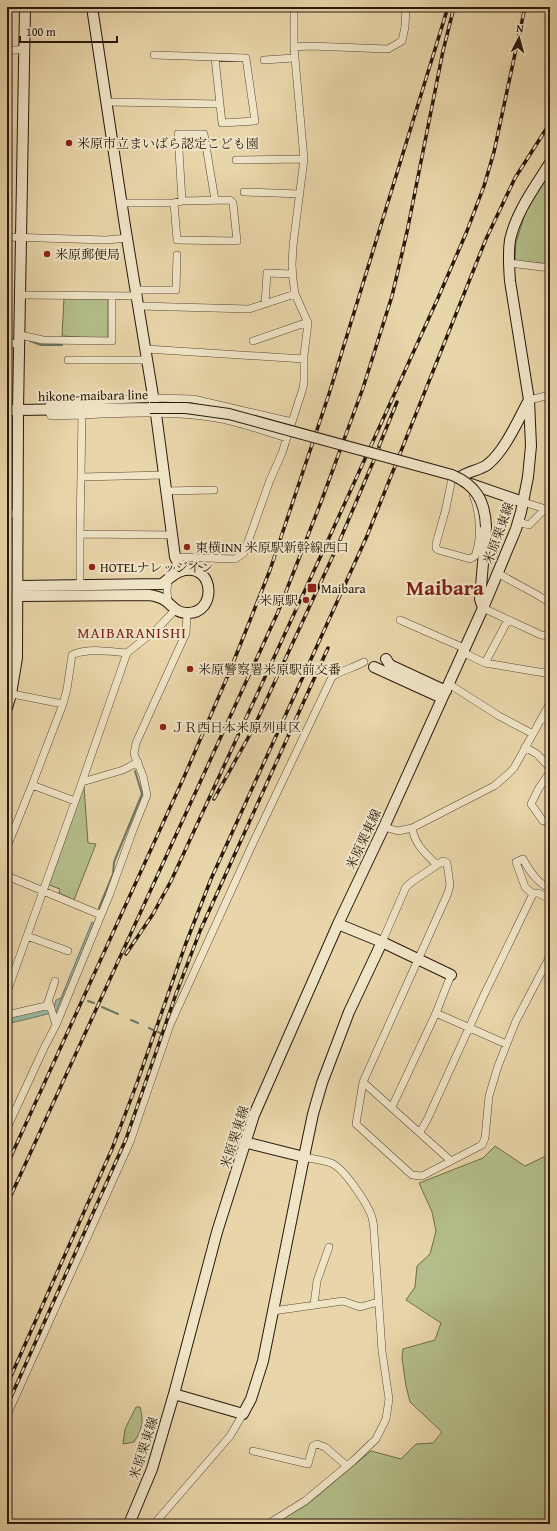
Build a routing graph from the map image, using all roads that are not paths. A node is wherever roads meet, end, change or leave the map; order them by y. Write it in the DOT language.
graph roads {
  1 [pos="26,7"];
  2 [pos="92,7"];
  3 [pos="294,7"];
  4 [pos="406,7"];
  5 [pos="294,47"];
  6 [pos="25,49"];
  7 [pos="7,51"];
  8 [pos="154,55"];
  9 [pos="215,58"];
  10 [pos="294,58"];
  11 [pos="264,60"];
  12 [pos="107,102"];
  13 [pos="220,104"];
  14 [pos="304,159"];
  15 [pos="236,160"];
  16 [pos="550,163"];
  17 [pos="244,192"];
  18 [pos="300,194"];
  19 [pos="215,200"];
  20 [pos="182,201"];
  21 [pos="122,203"];
  22 [pos="174,203"];
  23 [pos="7,237"];
  24 [pos="21,238"];
  25 [pos="128,238"];
  26 [pos="177,255"];
  27 [pos="508,263"];
  28 [pos="550,268"];
  29 [pos="292,274"];
  30 [pos="295,294"];
  31 [pos="20,295"];
  32 [pos="112,296"];
  33 [pos="138,297"];
  34 [pos="265,304"];
  35 [pos="308,322"];
  36 [pos="20,340"];
  37 [pos="253,341"];
  38 [pos="7,343"];
  39 [pos="146,349"];
  40 [pos="304,359"];
  41 [pos="68,360"];
  42 [pos="148,360"];
  43 [pos="550,395"];
  44 [pos="529,400"];
  45 [pos="153,407"];
  46 [pos="48,409"];
  47 [pos="7,410"];
  48 [pos="18,410"];
  49 [pos="82,416"];
  50 [pos="292,422"];
  51 [pos="287,438"];
  52 [pos="417,467"];
  53 [pos="164,476"];
  54 [pos="81,477"];
  55 [pos="459,479"];
  56 [pos="214,490"];
  57 [pos="166,491"];
  58 [pos="523,502"];
  59 [pos="549,508"];
  60 [pos="7,514"];
  61 [pos="18,514"];
  62 [pos="518,522"];
  63 [pos="80,534"];
  64 [pos="173,535"];
  65 [pos="175,557"];
  66 [pos="182,571"];
  67 [pos="498,573"];
  68 [pos="168,580"];
  69 [pos="80,585"];
  70 [pos="18,586"];
  71 [pos="18,596"];
  72 [pos="550,603"];
  73 [pos="171,606"];
  74 [pos="483,608"];
  75 [pos="187,614"];
  76 [pos="400,620"];
  77 [pos="508,620"];
  78 [pos="550,636"];
  79 [pos="463,650"];
  80 [pos="127,653"];
  81 [pos="386,659"];
  82 [pos="364,662"];
  83 [pos="485,663"];
  84 [pos="374,667"];
  85 [pos="550,675"];
  86 [pos="446,691"];
  87 [pos="9,694"];
  88 [pos="550,703"];
  89 [pos="63,704"];
  90 [pos="7,708"];
  91 [pos="542,718"];
  92 [pos="550,722"];
  93 [pos="533,734"];
  94 [pos="525,747"];
  95 [pos="138,762"];
  96 [pos="550,768"];
  97 [pos="550,772"];
  98 [pos="82,782"];
  99 [pos="32,785"];
  100 [pos="75,801"];
  101 [pos="543,821"];
  102 [pos="384,827"];
  103 [pos="412,828"];
  104 [pos="7,847"];
  105 [pos="437,865"];
  106 [pos="7,876"];
  107 [pos="550,889"];
  108 [pos="43,891"];
  109 [pos="533,894"];
  110 [pos="550,899"];
  111 [pos="101,915"];
  112 [pos="338,924"];
  113 [pos="27,936"];
  114 [pos="382,942"];
  115 [pos="68,951"];
  116 [pos="550,956"];
  117 [pos="418,960"];
  118 [pos="451,975"];
  119 [pos="55,981"];
  120 [pos="7,992"];
  121 [pos="49,1005"];
  122 [pos="436,1013"];
  123 [pos="7,1015"];
  124 [pos="56,1025"];
  125 [pos="470,1027"];
  126 [pos="506,1044"];
  127 [pos="363,1082"];
  128 [pos="392,1107"];
  129 [pos="7,1128"];
  130 [pos="420,1132"];
  131 [pos="244,1142"];
  132 [pos="304,1157"];
  133 [pos="451,1161"];
  134 [pos="329,1247"];
  135 [pos="378,1302"];
  136 [pos="314,1304"];
  137 [pos="274,1312"];
  138 [pos="174,1394"];
  139 [pos="243,1414"];
  140 [pos="7,1415"];
  141 [pos="253,1451"];
  142 [pos="347,1466"];
  143 [pos="129,1524"];
  144 [pos="154,1524"];
  145 [pos="268,1524"];
  1 -- 6 [label="main road"];
  2 -- 12 [label="main road"];
  3 -- 5 [label="street"];
  4 -- 5 [label="street"];
  5 -- 10 [label="street"];
  6 -- 7 [label="street"];
  6 -- 24 [label="main road"];
  8 -- 9 [label="street"];
  9 -- 13 [label="street"];
  9 -- 13 [label="street"];
  10 -- 11 [label="street"];
  10 -- 14 [label="street"];
  12 -- 13 [label="street"];
  12 -- 21 [label="main road"];
  14 -- 15 [label="street"];
  14 -- 18 [label="street"];
  16 -- 27 [label="main road, 米原栗東線"];
  17 -- 18 [label="street"];
  18 -- 29 [label="street"];
  19 -- 20 [label="street"];
  19 -- 20 [label="street"];
  19 -- 22 [label="street"];
  20 -- 22 [label="street"];
  21 -- 22 [label="street"];
  21 -- 25 [label="main road"];
  23 -- 24 [label="street"];
  24 -- 25 [label="street"];
  24 -- 31 [label="main road"];
  25 -- 33 [label="main road"];
  26 -- 33 [label="street"];
  27 -- 28 [label="street"];
  27 -- 44 [label="main road, 米原栗東線"];
  29 -- 30 [label="street"];
  29 -- 34 [label="street"];
  30 -- 34 [label="street"];
  30 -- 35 [label="street"];
  31 -- 32 [label="street"];
  31 -- 36 [label="main road"];
  32 -- 33 [label="street"];
  32 -- 36 [label="street"];
  33 -- 34 [label="street"];
  33 -- 39 [label="main road"];
  35 -- 37 [label="street"];
  35 -- 40 [label="street"];
  36 -- 38 [label="street"];
  36 -- 48 [label="main road"];
  39 -- 40 [label="street"];
  39 -- 42 [label="main road"];
  40 -- 50 [label="street"];
  41 -- 42 [label="street"];
  42 -- 45 [label="main road"];
  43 -- 44 [label="street"];
  44 -- 55 [label="main road"];
  44 -- 58 [label="main road, 米原栗東線"];
  45 -- 46 [label="main road, hikone-maibara line"];
  45 -- 49 [label="street"];
  45 -- 50 [label="street"];
  45 -- 51 [label="street"];
  45 -- 53 [label="main road"];
  45 -- 55 [label="main road, hikone-maibara line, bridge"];
  46 -- 48 [label="main road, hikone-maibara line"];
  46 -- 49 [label="street"];
  47 -- 48 [label="main road, hikone-maibara line"];
  48 -- 61 [label="main road"];
  49 -- 54 [label="street"];
  50 -- 51 [label="street"];
  51 -- 65 [label="street"];
  52 -- 55 [label="main road"];
  53 -- 54 [label="street"];
  53 -- 57 [label="main road"];
  54 -- 63 [label="street"];
  55 -- 55 [label="street"];
  55 -- 58 [label="main road"];
  55 -- 74 [label="main road, hikone-maibara line, bridge"];
  56 -- 57 [label="street"];
  57 -- 64 [label="main road"];
  58 -- 59 [label="street"];
  58 -- 62 [label="main road, 米原栗東線"];
  59 -- 62 [label="street"];
  60 -- 61 [label="street"];
  61 -- 70 [label="main road"];
  62 -- 67 [label="main road, 米原栗東線"];
  63 -- 64 [label="street"];
  63 -- 69 [label="street"];
  64 -- 65 [label="main road"];
  65 -- 66 [label="main road"];
  66 -- 68 [label="main road"];
  66 -- 75 [label="main road"];
  67 -- 72 [label="street"];
  67 -- 74 [label="main road, 米原栗東線"];
  68 -- 69 [label="main road"];
  68 -- 73 [label="street"];
  69 -- 70 [label="main road"];
  70 -- 71 [label="main road"];
  71 -- 73 [label="main road"];
  71 -- 87 [label="main road"];
  73 -- 75 [label="main road"];
  73 -- 80 [label="street"];
  74 -- 77 [label="street"];
  74 -- 79 [label="main road, 米原栗東線"];
  75 -- 95 [label="street"];
  76 -- 79 [label="street"];
  77 -- 78 [label="street"];
  77 -- 83 [label="street"];
  79 -- 83 [label="street"];
  79 -- 86 [label="main road, 米原栗東線"];
  80 -- 89 [label="street"];
  80 -- 98 [label="street"];
  81 -- 86 [label="main road"];
  82 -- 140 [label="street"];
  83 -- 85 [label="street"];
  84 -- 86 [label="main road"];
  86 -- 93 [label="street"];
  86 -- 102 [label="main road, 米原栗東線"];
  87 -- 89 [label="street"];
  87 -- 90 [label="main road"];
  88 -- 91 [label="street"];
  89 -- 99 [label="street"];
  91 -- 92 [label="street"];
  91 -- 93 [label="street"];
  93 -- 94 [label="street"];
  94 -- 96 [label="street"];
  94 -- 103 [label="street"];
  95 -- 98 [label="street"];
  95 -- 111 [label="street"];
  97 -- 101 [label="street"];
  98 -- 100 [label="street"];
  99 -- 100 [label="street"];
  99 -- 104 [label="street"];
  100 -- 108 [label="street"];
  102 -- 103 [label="street"];
  102 -- 112 [label="main road, 米原栗東線"];
  103 -- 105 [label="street"];
  105 -- 114 [label="street"];
  105 -- 117 [label="street"];
  106 -- 108 [label="street"];
  107 -- 109 [label="street"];
  108 -- 111 [label="street"];
  108 -- 113 [label="street"];
  109 -- 110 [label="street"];
  109 -- 125 [label="street"];
  111 -- 124 [label="street"];
  112 -- 114 [label="main road"];
  112 -- 131 [label="main road, 米原栗東線"];
  113 -- 115 [label="street"];
  113 -- 120 [label="street"];
  114 -- 117 [label="main road"];
  114 -- 132 [label="main road"];
  116 -- 126 [label="street"];
  117 -- 118 [label="main road"];
  117 -- 127 [label="street"];
  118 -- 122 [label="street"];
  119 -- 121 [label="street"];
  121 -- 123 [label="street"];
  121 -- 124 [label="street"];
  122 -- 125 [label="street"];
  122 -- 128 [label="street"];
  124 -- 129 [label="street"];
  125 -- 126 [label="street"];
  125 -- 130 [label="street"];
  126 -- 133 [label="street"];
  127 -- 128 [label="street"];
  127 -- 133 [label="street"];
  128 -- 130 [label="street"];
  130 -- 133 [label="street"];
  131 -- 132 [label="main road"];
  131 -- 138 [label="main road, 米原栗東線"];
  132 -- 135 [label="street"];
  132 -- 137 [label="main road"];
  134 -- 136 [label="street"];
  135 -- 136 [label="street"];
  135 -- 142 [label="street"];
  136 -- 137 [label="street"];
  137 -- 139 [label="main road"];
  138 -- 139 [label="main road"];
  138 -- 143 [label="main road, 米原栗東線"];
  139 -- 144 [label="street"];
  141 -- 142 [label="street"];
  142 -- 145 [label="street"];
}
